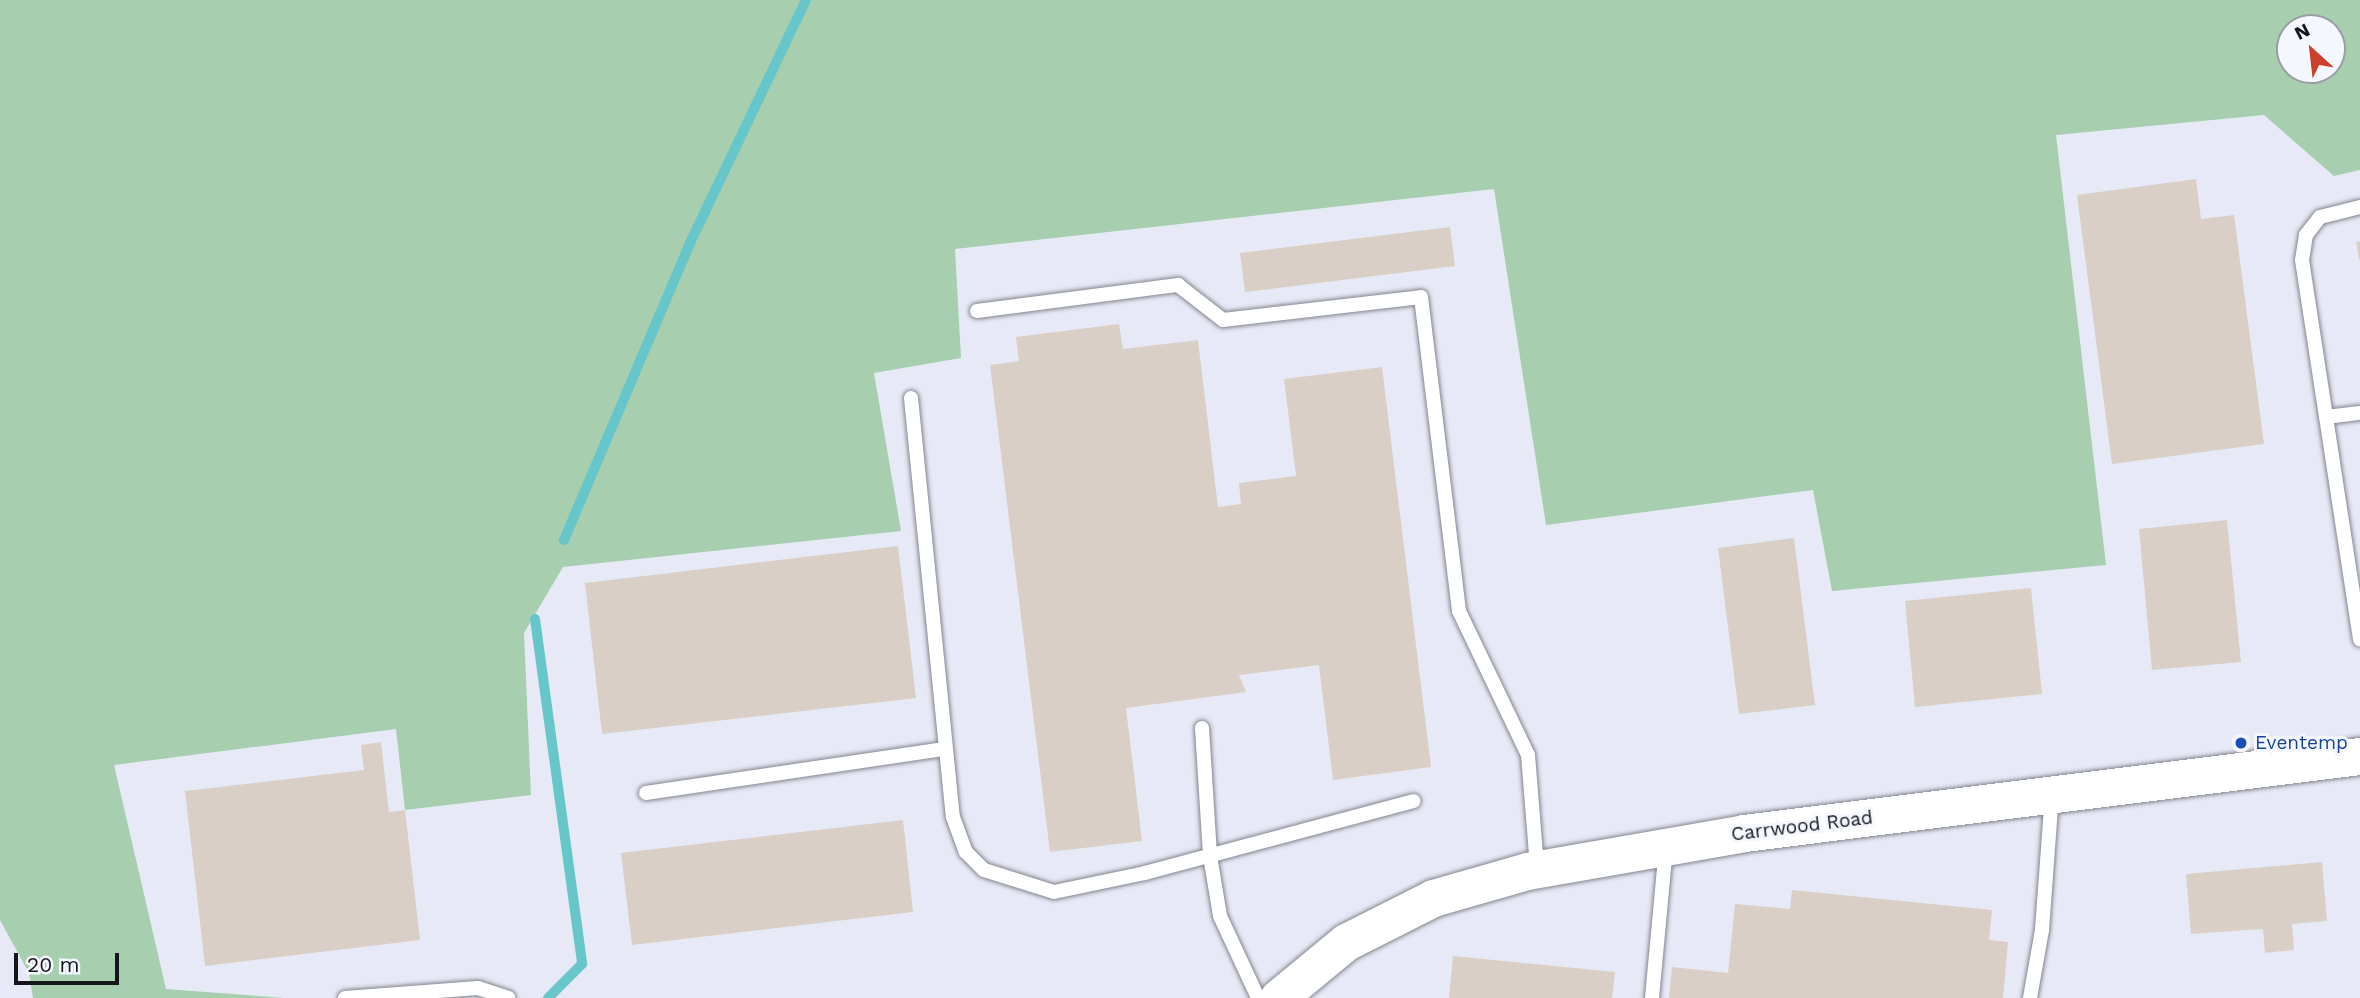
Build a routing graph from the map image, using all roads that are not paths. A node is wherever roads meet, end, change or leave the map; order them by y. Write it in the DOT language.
graph roads {
  1 [pos="2360,207"];
  2 [pos="977,311"];
  3 [pos="911,398"];
  4 [pos="2360,413"];
  5 [pos="2326,417"];
  6 [pos="2360,640"];
  7 [pos="1202,728"];
  8 [pos="943,748"];
  9 [pos="2360,756"];
  10 [pos="646,793"];
  11 [pos="2052,794"];
  12 [pos="1413,801"];
  13 [pos="1666,847"];
  14 [pos="1210,856"];
  15 [pos="1538,870"];
  16 [pos="345,998"];
  17 [pos="508,998"];
  18 [pos="1258,998"];
  19 [pos="1278,998"];
  20 [pos="1652,998"];
  21 [pos="2030,998"];
  1 -- 5 [label="lane"];
  2 -- 15 [label="lane"];
  3 -- 8 [label="lane"];
  4 -- 5 [label="lane"];
  5 -- 6 [label="lane"];
  7 -- 14 [label="lane"];
  8 -- 10 [label="lane"];
  8 -- 14 [label="lane"];
  9 -- 11 [label="street, Carrwood Road"];
  11 -- 13 [label="street, Carrwood Road"];
  11 -- 21 [label="lane"];
  12 -- 14 [label="lane"];
  13 -- 15 [label="street, Carrwood Road"];
  13 -- 20 [label="lane"];
  14 -- 18 [label="lane"];
  15 -- 19 [label="street, Carrwood Road"];
  16 -- 17 [label="lane"];
}
